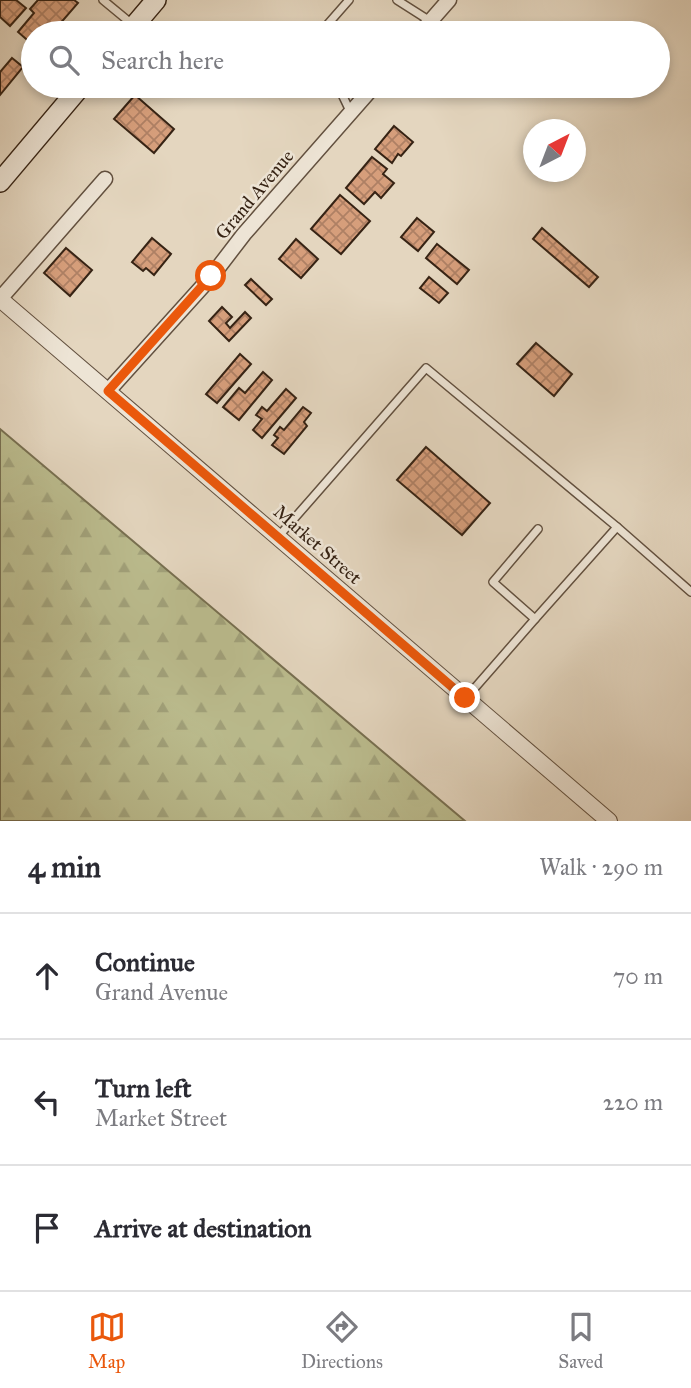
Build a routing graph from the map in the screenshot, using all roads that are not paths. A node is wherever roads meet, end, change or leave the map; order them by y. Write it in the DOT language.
graph roads {
  1 [pos="103,0"];
  2 [pos="156,0"];
  3 [pos="349,0"];
  4 [pos="397,0"];
  5 [pos="449,0"];
  6 [pos="123,21"];
  7 [pos="138,21"];
  8 [pos="331,21"];
  9 [pos="428,21"];
  10 [pos="431,21"];
  11 [pos="71,98"];
  12 [pos="344,98"];
  13 [pos="362,98"];
  14 [pos="350,111"];
  15 [pos="105,179"];
  16 [pos="0,183"];
  17 [pos="0,299"];
  18 [pos="108,391"];
  19 [pos="617,527"];
  20 [pos="538,529"];
  21 [pos="278,537"];
  22 [pos="691,592"];
  23 [pos="535,619"];
  24 [pos="465,698"];
  25 [pos="609,821"];
  1 -- 6 [label="lane"];
  2 -- 7 [label="main road"];
  3 -- 8 [label="lane"];
  4 -- 9 [label="lane"];
  5 -- 10 [label="street"];
  11 -- 16 [label="main road"];
  12 -- 14 [label="lane"];
  13 -- 14 [label="street, Grand Avenue"];
  14 -- 18 [label="street, Grand Avenue"];
  15 -- 17 [label="street"];
  17 -- 18 [label="street, Market Street"];
  18 -- 21 [label="street, Market Street"];
  19 -- 21 [label="lane"];
  19 -- 22 [label="lane"];
  19 -- 23 [label="lane"];
  20 -- 23 [label="lane"];
  21 -- 24 [label="street, Market Street"];
  23 -- 24 [label="lane"];
  24 -- 25 [label="street, Market Street"];
}
